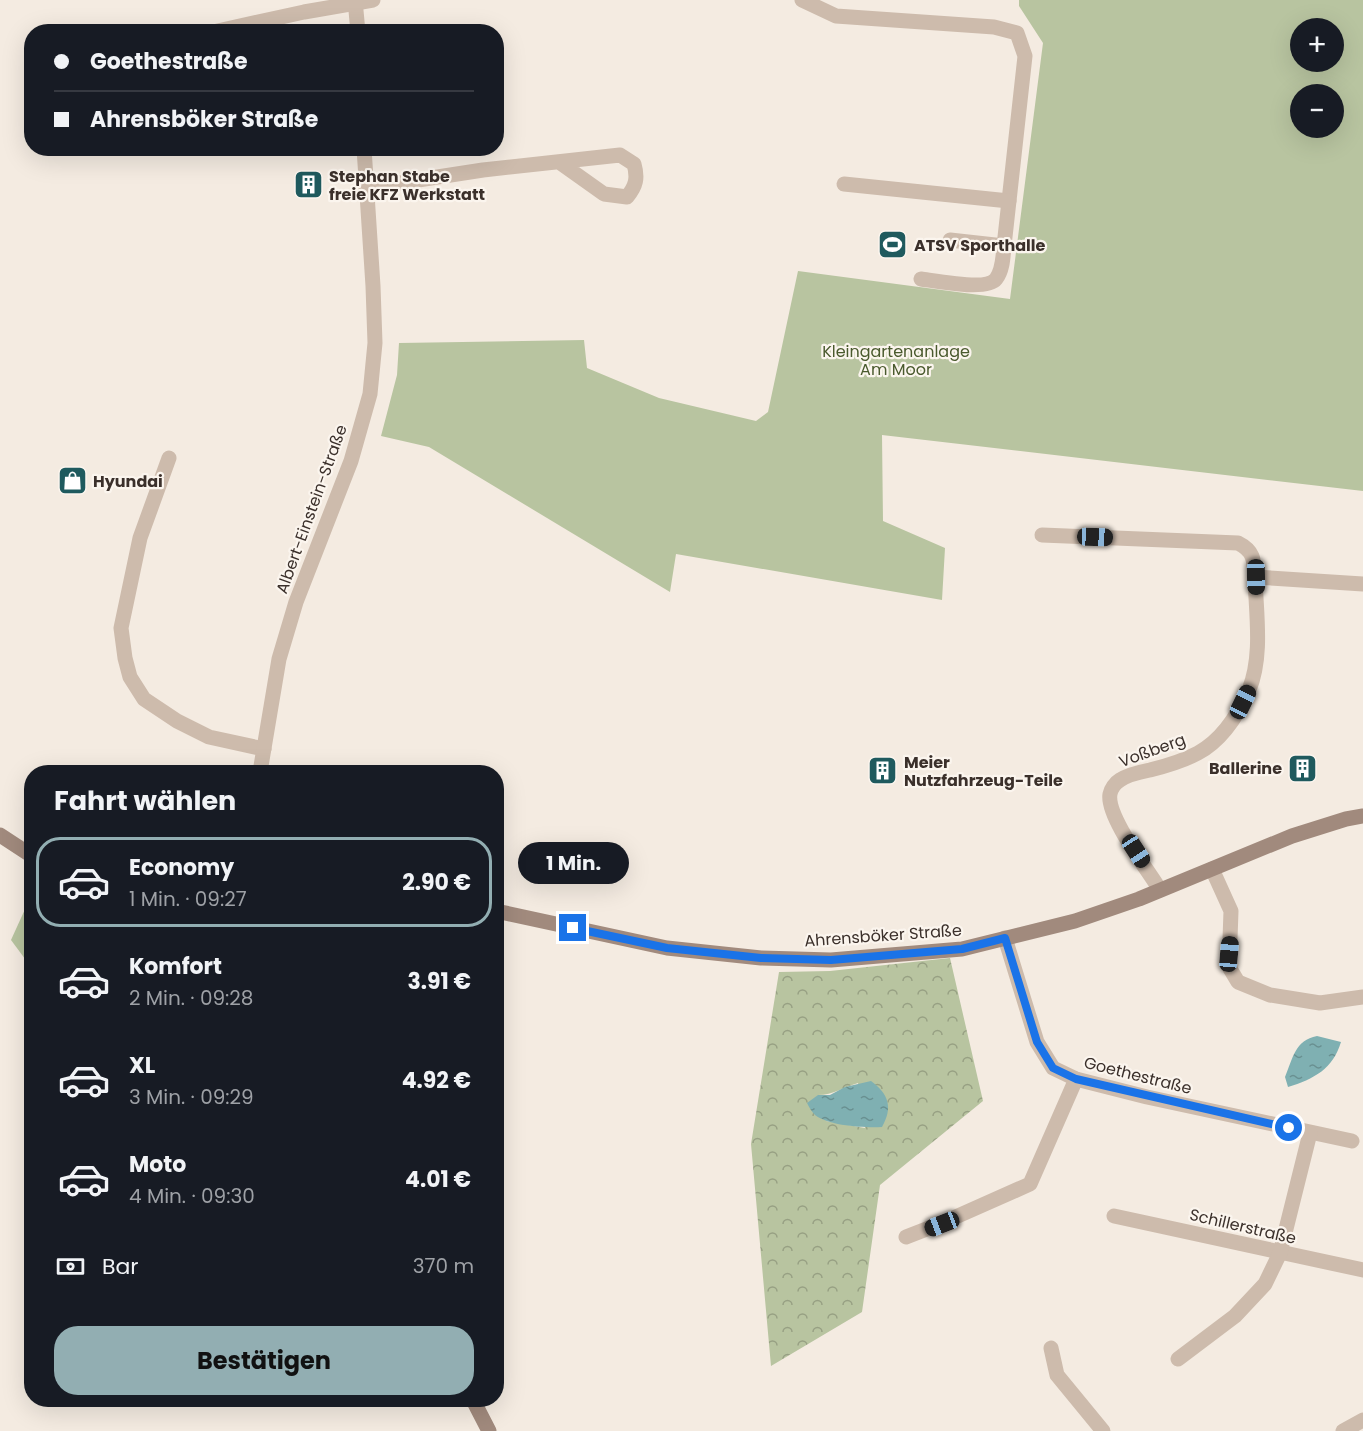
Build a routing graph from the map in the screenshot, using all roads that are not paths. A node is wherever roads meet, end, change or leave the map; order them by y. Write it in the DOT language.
graph roads {
  1 [pos="373,0"];
  2 [pos="802,0"];
  3 [pos="356,1"];
  4 [pos="250,24"];
  5 [pos="357,24"];
  6 [pos="364,156"];
  7 [pos="559,162"];
  8 [pos="844,184"];
  9 [pos="366,188"];
  10 [pos="1009,201"];
  11 [pos="950,240"];
  12 [pos="1004,246"];
  13 [pos="921,279"];
  14 [pos="169,458"];
  15 [pos="1042,535"];
  16 [pos="1256,577"];
  17 [pos="1363,584"];
  18 [pos="264,749"];
  19 [pos="261,765"];
  20 [pos="1363,816"];
  21 [pos="0,835"];
  22 [pos="24,851"];
  23 [pos="1212,869"];
  24 [pos="1160,890"];
  25 [pos="504,913"];
  26 [pos="1005,938"];
  27 [pos="1363,997"];
  28 [pos="1076,1079"];
  29 [pos="1310,1133"];
  30 [pos="1352,1141"];
  31 [pos="1114,1216"];
  32 [pos="906,1237"];
  33 [pos="1280,1253"];
  34 [pos="1363,1270"];
  35 [pos="1050,1348"];
  36 [pos="1178,1359"];
  37 [pos="477,1407"];
  38 [pos="1363,1420"];
  39 [pos="489,1431"];
  40 [pos="1103,1431"];
  41 [pos="1342,1431"];
  1 -- 3 [label="street"];
  2 -- 10 [label="street"];
  3 -- 4 [label="street"];
  3 -- 5 [label="street"];
  6 -- 9 [label="street, Albert-Einstein-Straße"];
  7 -- 7 [label="street"];
  7 -- 9 [label="street"];
  8 -- 10 [label="street"];
  9 -- 18 [label="street, Albert-Einstein-Straße"];
  10 -- 12 [label="street"];
  11 -- 12 [label="street"];
  12 -- 13 [label="street"];
  14 -- 18 [label="street"];
  15 -- 16 [label="street, Voßberg"];
  16 -- 17 [label="street"];
  16 -- 24 [label="street, Voßberg"];
  18 -- 19 [label="street, Albert-Einstein-Straße"];
  20 -- 23 [label="street, Ahrensböker Straße"];
  21 -- 22 [label="street"];
  23 -- 24 [label="street, Ahrensböker Straße"];
  23 -- 27 [label="street"];
  24 -- 26 [label="street, Ahrensböker Straße"];
  25 -- 26 [label="street, Ahrensböker Straße"];
  26 -- 28 [label="street, Goethestraße"];
  28 -- 29 [label="street, Goethestraße"];
  28 -- 32 [label="street"];
  29 -- 30 [label="street, Goethestraße"];
  29 -- 33 [label="street"];
  31 -- 33 [label="street, Schillerstraße"];
  33 -- 34 [label="street, Schillerstraße"];
  33 -- 36 [label="street"];
  35 -- 40 [label="street"];
  37 -- 39 [label="street"];
  38 -- 41 [label="street"];
}
